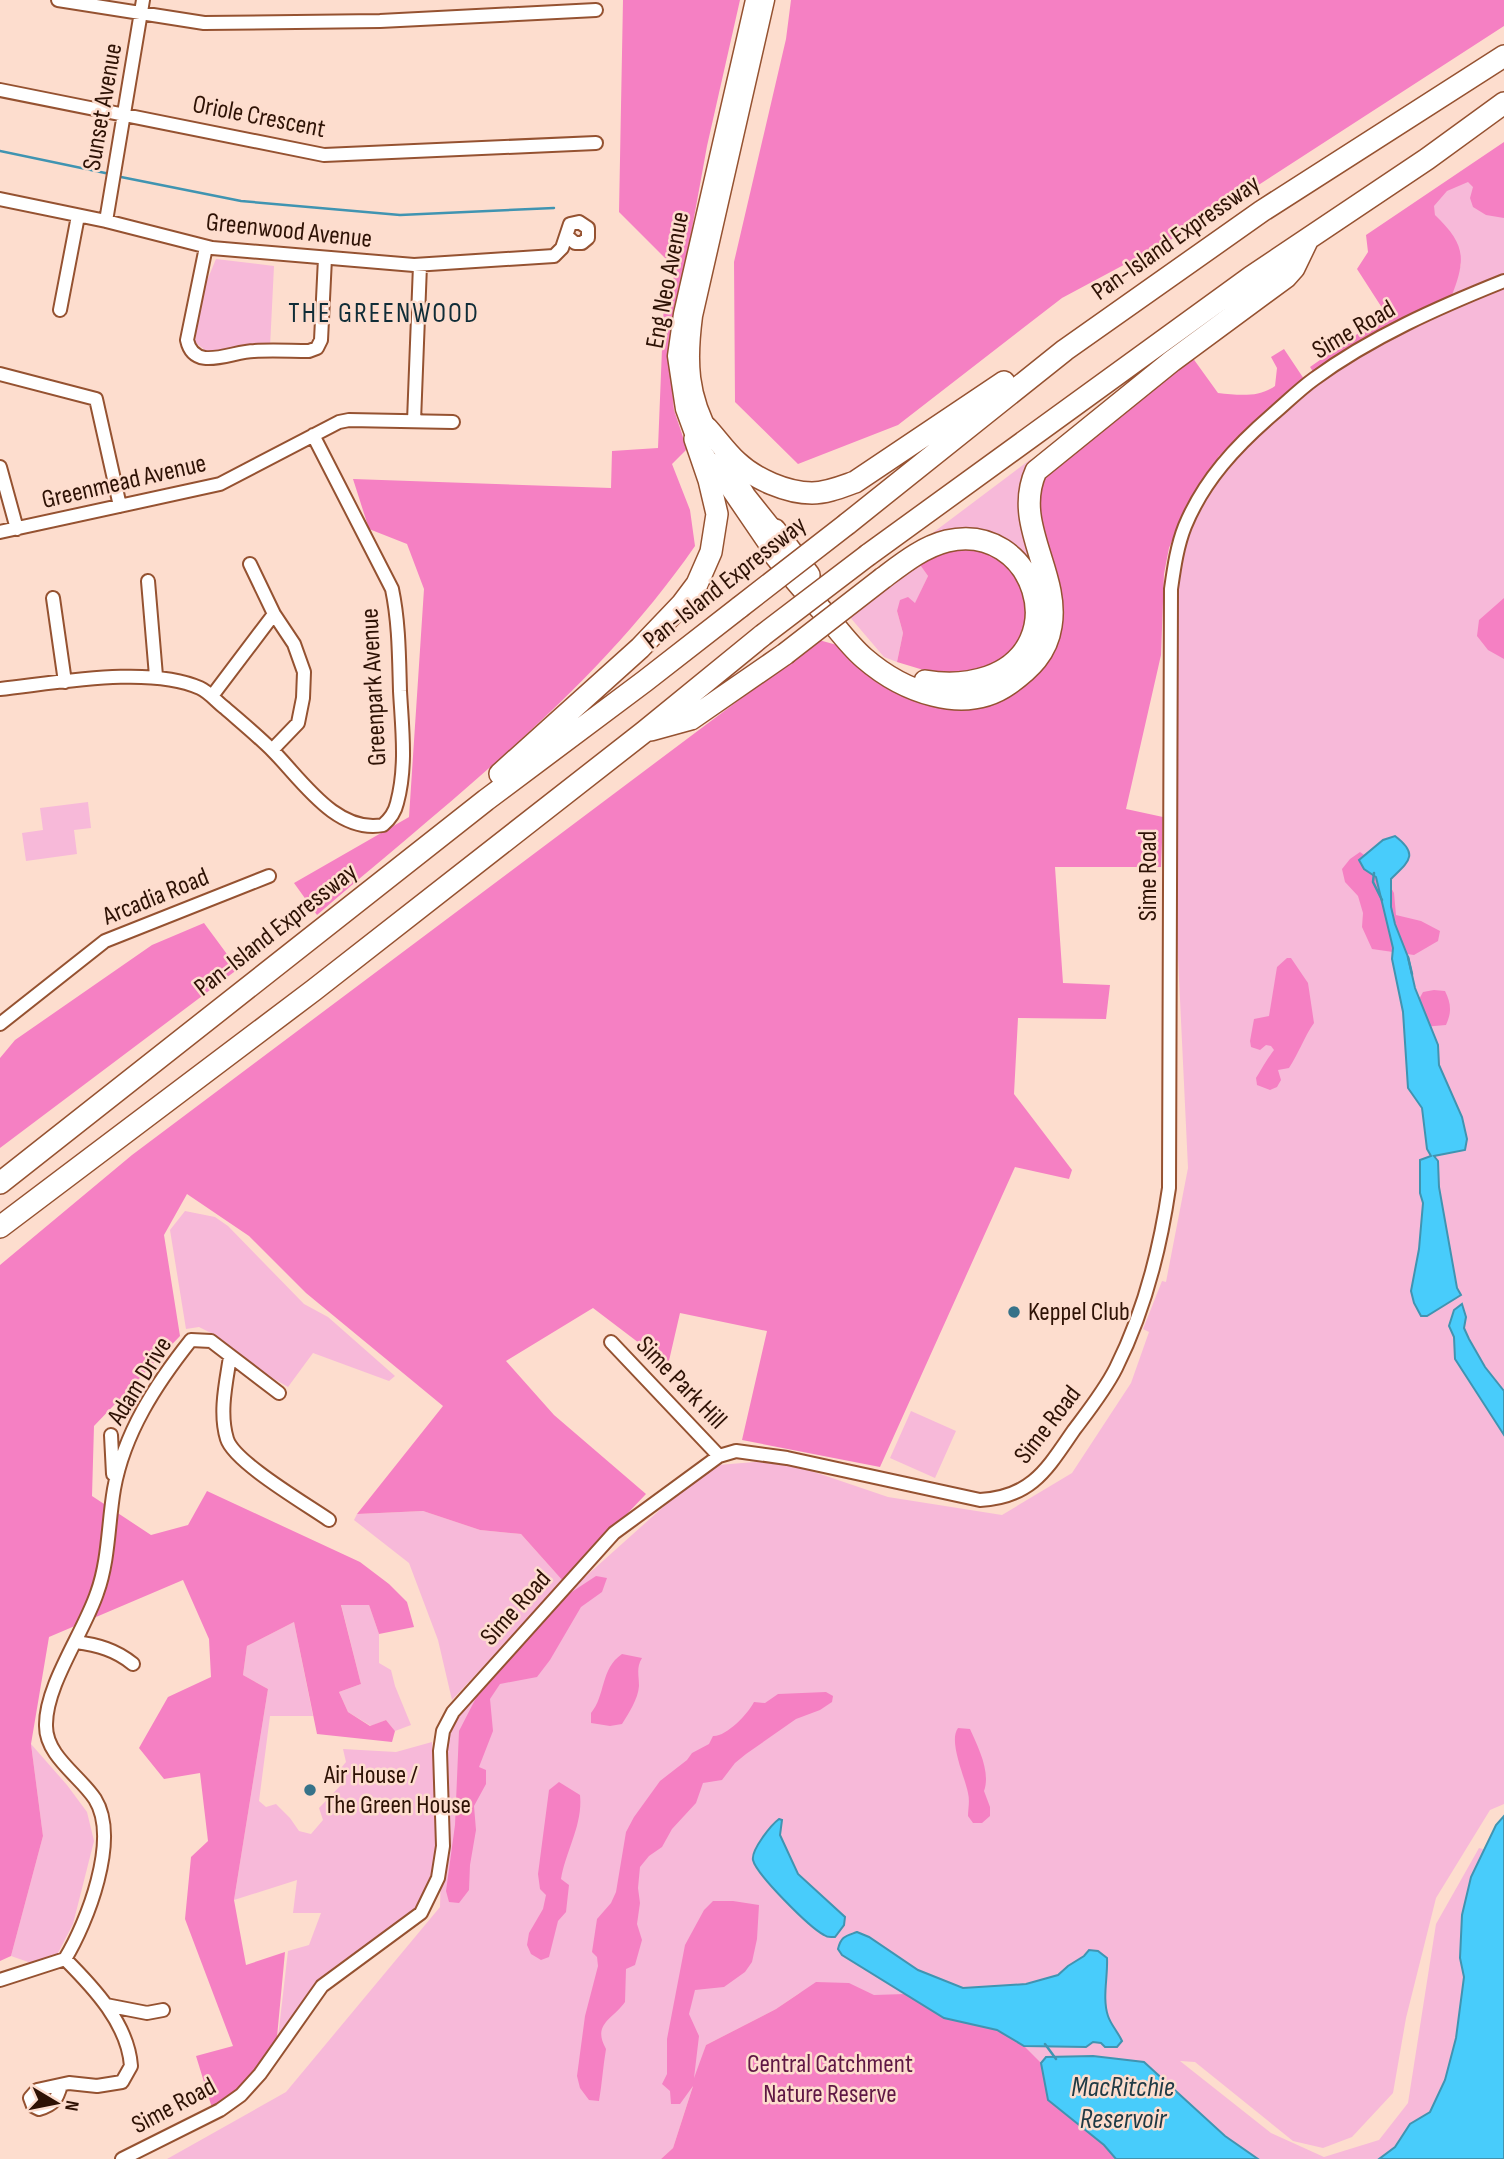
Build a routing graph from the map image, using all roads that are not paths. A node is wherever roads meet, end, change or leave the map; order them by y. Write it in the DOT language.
graph roads {
  1 [pos="58,0"];
  2 [pos="754,0"];
  3 [pos="766,0"];
  4 [pos="142,7"];
  5 [pos="596,10"];
  6 [pos="1504,56"];
  7 [pos="0,90"];
  8 [pos="1504,103"];
  9 [pos="125,114"];
  10 [pos="596,144"];
  11 [pos="0,199"];
  12 [pos="78,216"];
  13 [pos="106,221"];
  14 [pos="568,237"];
  15 [pos="1307,241"];
  16 [pos="206,247"];
  17 [pos="325,258"];
  18 [pos="420,265"];
  19 [pos="1504,281"];
  20 [pos="60,310"];
  21 [pos="1065,350"];
  22 [pos="0,374"];
  23 [pos="414,421"];
  24 [pos="453,422"];
  25 [pos="701,433"];
  26 [pos="313,435"];
  27 [pos="0,467"];
  28 [pos="120,506"];
  29 [pos="17,529"];
  30 [pos="0,532"];
  31 [pos="772,539"];
  32 [pos="250,564"];
  33 [pos="148,581"];
  34 [pos="53,598"];
  35 [pos="274,614"];
  36 [pos="156,677"];
  37 [pos="65,682"];
  38 [pos="0,689"];
  39 [pos="212,696"];
  40 [pos="644,732"];
  41 [pos="272,750"];
  42 [pos="486,800"];
  43 [pos="269,876"];
  44 [pos="0,1024"];
  45 [pos="0,1183"];
  46 [pos="0,1227"];
  47 [pos="611,1342"];
  48 [pos="230,1357"];
  49 [pos="279,1393"];
  50 [pos="111,1435"];
  51 [pos="719,1456"];
  52 [pos="114,1492"];
  53 [pos="329,1520"];
  54 [pos="76,1642"];
  55 [pos="133,1664"];
  56 [pos="65,1959"];
  57 [pos="0,1980"];
  58 [pos="106,2005"];
  59 [pos="163,2010"];
  60 [pos="61,2085"];
  61 [pos="122,2159"];
  1 -- 4 [label="street"];
  2 -- 25 [label="main road, Eng Neo Avenue"];
  3 -- 25 [label="main road, Eng Neo Avenue"];
  4 -- 5 [label="street"];
  4 -- 9 [label="street, Sunset Avenue"];
  6 -- 21 [label="highway, Pan-Island Expressway"];
  7 -- 9 [label="street, Oriole Crescent"];
  8 -- 15 [label="highway"];
  9 -- 10 [label="street, Oriole Crescent"];
  9 -- 13 [label="street, Sunset Avenue"];
  11 -- 12 [label="street, Greenwood Avenue"];
  12 -- 13 [label="street, Greenwood Avenue"];
  12 -- 20 [label="street"];
  13 -- 16 [label="street, Greenwood Avenue"];
  14 -- 18 [label="street, Greenwood Avenue"];
  15 -- 31 [label="highway"];
  15 -- 40 [label="highway, bridge"];
  16 -- 17 [label="street, Greenwood Avenue"];
  16 -- 17 [label="street"];
  17 -- 18 [label="street, Greenwood Avenue"];
  18 -- 23 [label="street"];
  19 -- 51 [label="street, Sime Road"];
  21 -- 25 [label="highway"];
  21 -- 42 [label="highway, Pan-Island Expressway, bridge"];
  22 -- 28 [label="street"];
  23 -- 24 [label="street, Greenmead Avenue"];
  23 -- 26 [label="street, Greenmead Avenue"];
  25 -- 31 [label="main road, Eng Neo Avenue"];
  25 -- 42 [label="highway"];
  26 -- 28 [label="street, Greenmead Avenue"];
  26 -- 41 [label="street, Greenpark Avenue"];
  27 -- 29 [label="street, Greenmead Avenue"];
  28 -- 29 [label="street, Greenmead Avenue"];
  29 -- 30 [label="street, Greenmead Avenue"];
  31 -- 40 [label="highway, bridge"];
  32 -- 35 [label="street"];
  33 -- 36 [label="street"];
  34 -- 37 [label="street"];
  35 -- 39 [label="street"];
  35 -- 41 [label="street"];
  36 -- 37 [label="street"];
  36 -- 39 [label="street"];
  37 -- 38 [label="street"];
  39 -- 41 [label="street"];
  40 -- 46 [label="highway"];
  42 -- 45 [label="highway, Pan-Island Expressway"];
  43 -- 44 [label="street, Arcadia Road"];
  47 -- 51 [label="street, Sime Park Hill"];
  48 -- 49 [label="street"];
  48 -- 52 [label="street, Adam Drive"];
  48 -- 53 [label="street"];
  50 -- 52 [label="street, Adam Drive"];
  51 -- 61 [label="street, Sime Road"];
  52 -- 54 [label="street, Adam Drive"];
  54 -- 55 [label="street"];
  54 -- 56 [label="street, Adam Drive"];
  56 -- 57 [label="street"];
  56 -- 58 [label="street"];
  58 -- 59 [label="street"];
  58 -- 60 [label="street"];
}
